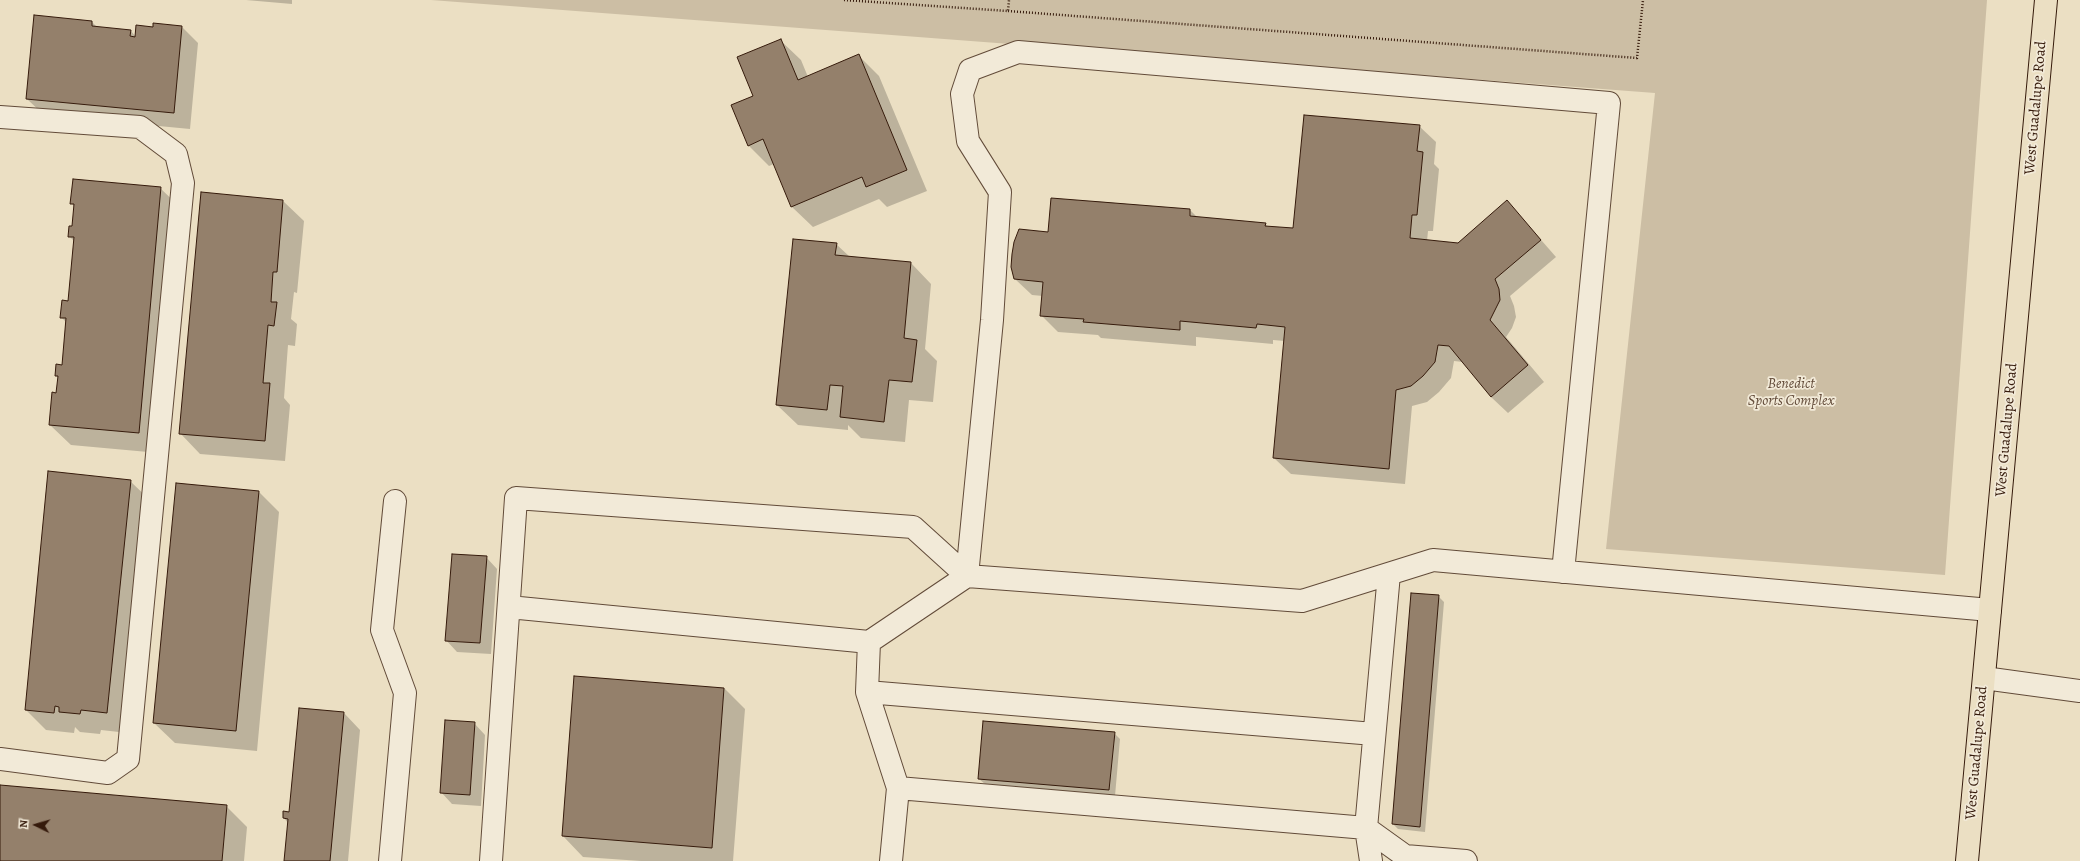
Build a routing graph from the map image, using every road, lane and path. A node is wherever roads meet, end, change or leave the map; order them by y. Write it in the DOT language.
graph roads {
  1 [pos="844,0"];
  2 [pos="1009,0"];
  3 [pos="1644,0"];
  4 [pos="2046,0"];
  5 [pos="1008,12"];
  6 [pos="0,117"];
  7 [pos="395,501"];
  8 [pos="1563,572"];
  9 [pos="1389,574"];
  10 [pos="967,576"];
  11 [pos="509,607"];
  12 [pos="1990,610"];
  13 [pos="869,642"];
  14 [pos="1984,678"];
  15 [pos="2080,690"];
  16 [pos="867,692"];
  17 [pos="1374,734"];
  18 [pos="0,759"];
  19 [pos="898,788"];
  20 [pos="1366,828"];
  21 [pos="390,861"];
  22 [pos="490,861"];
  23 [pos="891,861"];
  24 [pos="1371,861"];
  25 [pos="1466,861"];
  26 [pos="1968,861"];
  1 -- 5 [label="path"];
  2 -- 5 [label="path"];
  3 -- 5 [label="path"];
  4 -- 12 [label="main road, West Guadalupe Road"];
  6 -- 18 [label="street"];
  7 -- 21 [label="street"];
  8 -- 9 [label="street"];
  8 -- 10 [label="street"];
  8 -- 12 [label="street"];
  9 -- 10 [label="street"];
  9 -- 17 [label="street"];
  10 -- 11 [label="street"];
  10 -- 13 [label="street"];
  11 -- 13 [label="street"];
  11 -- 22 [label="street"];
  12 -- 14 [label="main road, West Guadalupe Road"];
  13 -- 16 [label="street"];
  14 -- 15 [label="street"];
  14 -- 26 [label="main road, West Guadalupe Road"];
  16 -- 17 [label="street"];
  16 -- 19 [label="street"];
  17 -- 20 [label="street"];
  19 -- 20 [label="street"];
  19 -- 23 [label="street"];
  20 -- 24 [label="street"];
  20 -- 25 [label="street"];
}
